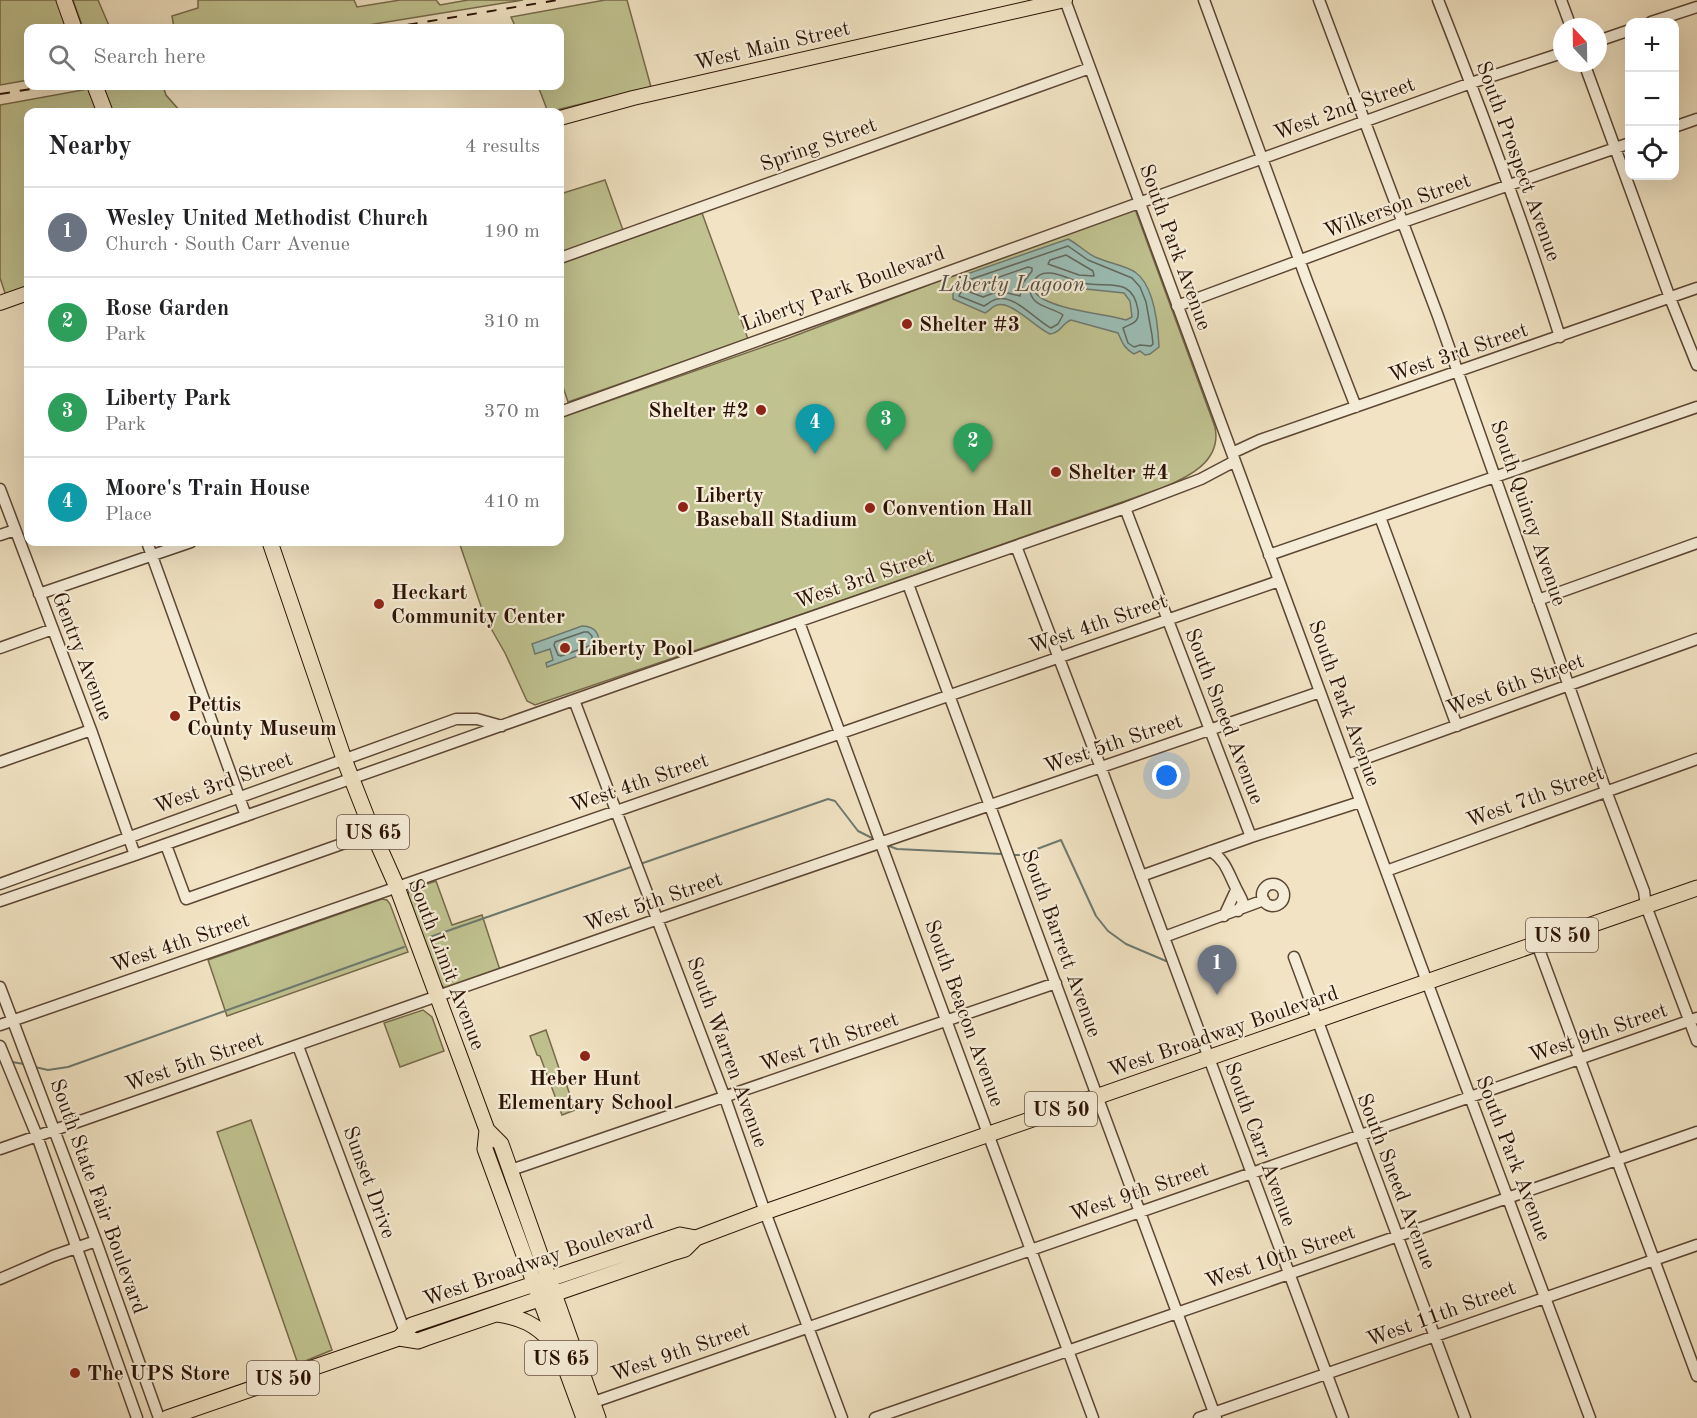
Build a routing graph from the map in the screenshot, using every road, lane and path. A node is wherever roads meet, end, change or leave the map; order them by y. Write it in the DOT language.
graph roads {
  1 [pos="64,0"];
  2 [pos="1065,0"];
  3 [pos="1204,0"];
  4 [pos="1319,0"];
  5 [pos="1438,0"];
  6 [pos="1562,0"];
  7 [pos="1697,7"];
  8 [pos="1568,18"];
  9 [pos="1663,18"];
  10 [pos="73,24"];
  11 [pos="1625,31"];
  12 [pos="1607,38"];
  13 [pos="1553,56"];
  14 [pos="1090,68"];
  15 [pos="1587,72"];
  16 [pos="1471,83"];
  17 [pos="97,90"];
  18 [pos="103,108"];
  19 [pos="564,117"];
  20 [pos="1697,119"];
  21 [pos="1365,121"];
  22 [pos="1677,126"];
  23 [pos="1625,144"];
  24 [pos="1615,148"];
  25 [pos="1263,158"];
  26 [pos="1508,186"];
  27 [pos="1139,203"];
  28 [pos="1403,222"];
  29 [pos="564,257"];
  30 [pos="1299,260"];
  31 [pos="1697,288"];
  32 [pos="24,294"];
  33 [pos="1670,298"];
  34 [pos="0,303"];
  35 [pos="1177,306"];
  36 [pos="1560,337"];
  37 [pos="1697,365"];
  38 [pos="1458,372"];
  39 [pos="1356,407"];
  40 [pos="1697,407"];
  41 [pos="564,411"];
  42 [pos="1233,457"];
  43 [pos="1496,477"];
  44 [pos="0,489"];
  45 [pos="1125,508"];
  46 [pos="1380,517"];
  47 [pos="15,530"];
  48 [pos="0,535"];
  49 [pos="1697,543"];
  50 [pos="149,546"];
  51 [pos="179,546"];
  52 [pos="271,546"];
  53 [pos="1016,546"];
  54 [pos="152,555"];
  55 [pos="1269,555"];
  56 [pos="1279,581"];
  57 [pos="908,584"];
  58 [pos="39,594"];
  59 [pos="1538,600"];
  60 [pos="1167,620"];
  61 [pos="799,622"];
  62 [pos="52,629"];
  63 [pos="1697,639"];
  64 [pos="0,648"];
  65 [pos="1059,657"];
  66 [pos="1569,685"];
  67 [pos="1320,692"];
  68 [pos="950,695"];
  69 [pos="574,700"];
  70 [pos="503,726"];
  71 [pos="1457,726"];
  72 [pos="91,730"];
  73 [pos="1210,730"];
  74 [pos="841,733"];
  75 [pos="344,759"];
  76 [pos="1697,759"];
  77 [pos="0,762"];
  78 [pos="1347,765"];
  79 [pos="1101,768"];
  80 [pos="352,779"];
  81 [pos="1606,791"];
  82 [pos="240,797"];
  83 [pos="1360,802"];
  84 [pos="990,805"];
  85 [pos="617,811"];
  86 [pos="246,816"];
  87 [pos="373,834"];
  88 [pos="128,837"];
  89 [pos="1251,837"];
  90 [pos="881,843"];
  91 [pos="166,844"];
  92 [pos="1230,844"];
  93 [pos="1211,851"];
  94 [pos="135,855"];
  95 [pos="1226,865"];
  96 [pos="1386,871"];
  97 [pos="1141,876"];
  98 [pos="0,884"];
  99 [pos="397,887"];
  100 [pos="1697,888"];
  101 [pos="1236,890"];
  102 [pos="1264,900"];
  103 [pos="0,901"];
  104 [pos="1646,906"];
  105 [pos="1238,911"];
  106 [pos="1224,916"];
  107 [pos="658,919"];
  108 [pos="1164,937"];
  109 [pos="1537,944"];
  110 [pos="1294,957"];
  111 [pos="1427,982"];
  112 [pos="1056,983"];
  113 [pos="0,987"];
  114 [pos="437,997"];
  115 [pos="1693,1019"];
  116 [pos="13,1021"];
  117 [pos="1316,1021"];
  118 [pos="947,1022"];
  119 [pos="0,1026"];
  120 [pos="1697,1041"];
  121 [pos="0,1046"];
  122 [pos="298,1046"];
  123 [pos="1209,1058"];
  124 [pos="1580,1059"];
  125 [pos="1098,1097"];
  126 [pos="1470,1097"];
  127 [pos="725,1098"];
  128 [pos="54,1130"];
  129 [pos="487,1130"];
  130 [pos="1697,1132"];
  131 [pos="989,1135"];
  132 [pos="1359,1135"];
  133 [pos="36,1136"];
  134 [pos="0,1149"];
  135 [pos="1617,1160"];
  136 [pos="511,1170"];
  137 [pos="1251,1173"];
  138 [pos="1508,1198"];
  139 [pos="765,1212"];
  140 [pos="1140,1212"];
  141 [pos="1397,1236"];
  142 [pos="696,1238"];
  143 [pos="96,1241"];
  144 [pos="1697,1245"];
  145 [pos="76,1248"];
  146 [pos="1031,1250"];
  147 [pos="1654,1259"];
  148 [pos="1289,1274"];
  149 [pos="548,1278"];
  150 [pos="0,1279"];
  151 [pos="533,1283"];
  152 [pos="554,1293"];
  153 [pos="1545,1297"];
  154 [pos="539,1298"];
  155 [pos="1177,1313"];
  156 [pos="495,1314"];
  157 [pos="808,1327"];
  158 [pos="402,1335"];
  159 [pos="1434,1336"];
  160 [pos="556,1346"];
  161 [pos="1068,1351"];
  162 [pos="1326,1374"];
  163 [pos="1697,1376"];
  164 [pos="594,1402"];
  165 [pos="1215,1415"];
  166 [pos="137,1418"];
  167 [pos="159,1418"];
  168 [pos="166,1418"];
  169 [pos="584,1418"];
  170 [pos="598,1418"];
  171 [pos="842,1418"];
  172 [pos="875,1418"];
  173 [pos="1093,1418"];
  174 [pos="1199,1418"];
  175 [pos="1343,1418"];
  176 [pos="1465,1418"];
  177 [pos="1590,1418"];
  1 -- 10 [label="highway"];
  2 -- 14 [label="street, South Park Avenue"];
  2 -- 19 [label="main road, West Main Street"];
  3 -- 25 [label="street"];
  4 -- 21 [label="street, South Quincy Avenue"];
  5 -- 16 [label="street, South Prospect Avenue"];
  6 -- 8 [label="street"];
  7 -- 9 [label="street"];
  11 -- 12 [label="street"];
  13 -- 16 [label="street, West 2nd Street"];
  14 -- 27 [label="street, South Park Avenue"];
  14 -- 29 [label="street, Spring Street"];
  15 -- 24 [label="street"];
  16 -- 21 [label="street, West 2nd Street"];
  16 -- 26 [label="street, South Prospect Avenue"];
  17 -- 18 [label="highway"];
  20 -- 22 [label="street"];
  21 -- 25 [label="street, West 2nd Street"];
  21 -- 28 [label="street, South Quincy Avenue"];
  23 -- 24 [label="street, Wilkerson Street"];
  24 -- 26 [label="street, Wilkerson Street"];
  24 -- 33 [label="street"];
  25 -- 27 [label="street, West 2nd Street"];
  25 -- 30 [label="street"];
  26 -- 28 [label="street, Wilkerson Street"];
  26 -- 36 [label="street, South Prospect Avenue"];
  27 -- 35 [label="street, South Park Avenue"];
  27 -- 41 [label="street, Liberty Park Boulevard"];
  28 -- 30 [label="street, Wilkerson Street"];
  28 -- 38 [label="street, South Quincy Avenue"];
  30 -- 35 [label="street, Wilkerson Street"];
  30 -- 39 [label="street"];
  31 -- 33 [label="street, West 3rd Street"];
  32 -- 34 [label="main road"];
  33 -- 36 [label="street, West 3rd Street"];
  33 -- 37 [label="street"];
  35 -- 42 [label="street, South Park Avenue"];
  36 -- 38 [label="street, West 3rd Street"];
  38 -- 39 [label="street, West 3rd Street"];
  38 -- 43 [label="street, South Quincy Avenue"];
  39 -- 42 [label="street, West 3rd Street"];
  40 -- 43 [label="street"];
  42 -- 45 [label="street, West 3rd Street"];
  42 -- 55 [label="street, South Park Avenue"];
  43 -- 46 [label="street"];
  43 -- 59 [label="street, South Quincy Avenue"];
  44 -- 47 [label="street, Gentry Avenue"];
  45 -- 53 [label="street, West 3rd Street"];
  45 -- 60 [label="street, South Sneed Avenue"];
  46 -- 55 [label="street"];
  46 -- 71 [label="street"];
  47 -- 48 [label="street"];
  47 -- 58 [label="street, Gentry Avenue"];
  49 -- 59 [label="street"];
  50 -- 54 [label="street"];
  51 -- 54 [label="street"];
  52 -- 75 [label="highway, South Limit Avenue / US 65"];
  53 -- 57 [label="street, West 3rd Street"];
  53 -- 65 [label="street, South Carr Avenue"];
  54 -- 58 [label="street"];
  54 -- 82 [label="street"];
  55 -- 56 [label="street, South Park Avenue"];
  56 -- 60 [label="street, West 4th Street"];
  56 -- 67 [label="street, South Park Avenue"];
  57 -- 61 [label="street, West 3rd Street"];
  57 -- 68 [label="street, South Barrett Avenue"];
  58 -- 62 [label="street, Gentry Avenue"];
  59 -- 66 [label="street, South Quincy Avenue"];
  60 -- 65 [label="street, West 4th Street"];
  60 -- 73 [label="street, South Sneed Avenue"];
  61 -- 69 [label="street, West 3rd Street"];
  61 -- 74 [label="street, South Beacon Avenue"];
  62 -- 64 [label="street"];
  62 -- 72 [label="street, Gentry Avenue"];
  63 -- 66 [label="street, West 6th Street"];
  65 -- 68 [label="street, West 4th Street"];
  65 -- 79 [label="street, South Carr Avenue"];
  66 -- 71 [label="street, West 6th Street"];
  66 -- 81 [label="street, South Quincy Avenue"];
  67 -- 73 [label="street, West 5th Street"];
  67 -- 78 [label="street, South Park Avenue"];
  68 -- 74 [label="street, West 4th Street"];
  68 -- 84 [label="street, South Barrett Avenue"];
  69 -- 70 [label="street, West 3rd Street"];
  69 -- 85 [label="street, South Warren Avenue"];
  70 -- 75 [label="street, West 3rd Street"];
  70 -- 80 [label="street, West 3rd Street"];
  71 -- 78 [label="street, West 6th Street"];
  72 -- 77 [label="street"];
  72 -- 88 [label="street, Gentry Avenue"];
  73 -- 79 [label="street, West 5th Street"];
  73 -- 89 [label="street, South Sneed Avenue"];
  74 -- 85 [label="street, West 4th Street"];
  74 -- 90 [label="street, South Beacon Avenue"];
  75 -- 80 [label="highway, South Limit Avenue / US 65"];
  75 -- 82 [label="street, West 3rd Street"];
  76 -- 81 [label="street, West 7th Street"];
  78 -- 83 [label="street, South Park Avenue"];
  79 -- 84 [label="street, West 5th Street"];
  79 -- 97 [label="street, South Carr Avenue"];
  80 -- 86 [label="street, West 3rd Street"];
  80 -- 87 [label="highway, South Limit Avenue / US 65"];
  81 -- 96 [label="street, West 7th Street"];
  81 -- 104 [label="street, South Quincy Avenue"];
  82 -- 86 [label="street"];
  82 -- 88 [label="street, West 3rd Street"];
  83 -- 89 [label="street"];
  83 -- 96 [label="street, South Park Avenue"];
  84 -- 90 [label="street, West 5th Street"];
  84 -- 112 [label="street, South Barrett Avenue"];
  85 -- 99 [label="street, West 4th Street"];
  85 -- 107 [label="street, South Warren Avenue"];
  86 -- 91 [label="street, West 3rd Street"];
  87 -- 91 [label="street"];
  87 -- 99 [label="highway, South Limit Avenue / US 65"];
  88 -- 94 [label="street"];
  88 -- 98 [label="street, West 3rd Street"];
  89 -- 92 [label="street"];
  90 -- 107 [label="street, West 5th Street"];
  90 -- 118 [label="street, South Beacon Avenue"];
  91 -- 94 [label="street, West 3rd Street"];
  92 -- 93 [label="street"];
  92 -- 95 [label="street"];
  93 -- 95 [label="street"];
  93 -- 97 [label="street"];
  94 -- 103 [label="street, West 3rd Street"];
  95 -- 101 [label="street"];
  96 -- 111 [label="street, South Park Avenue"];
  97 -- 108 [label="street, South Carr Avenue"];
  99 -- 114 [label="highway, South Limit Avenue / US 65"];
  99 -- 116 [label="street, West 4th Street"];
  100 -- 104 [label="highway, West Broadway Boulevard / US 50"];
  101 -- 105 [label="street"];
  101 -- 106 [label="street"];
  102 -- 105 [label="street"];
  104 -- 109 [label="highway, West Broadway Boulevard / US 50"];
  104 -- 115 [label="street, South Quincy Avenue"];
  105 -- 106 [label="street"];
  106 -- 108 [label="street"];
  107 -- 114 [label="street, West 5th Street"];
  107 -- 127 [label="street, South Warren Avenue"];
  108 -- 123 [label="street, South Carr Avenue"];
  109 -- 111 [label="highway, West Broadway Boulevard / US 50"];
  109 -- 124 [label="street"];
  110 -- 117 [label="street, South Sneed Avenue"];
  111 -- 117 [label="highway, West Broadway Boulevard / US 50"];
  111 -- 126 [label="street, South Park Avenue"];
  112 -- 118 [label="street, West 7th Street"];
  112 -- 125 [label="street, South Barrett Avenue"];
  113 -- 116 [label="street, South State Fair Boulevard"];
  114 -- 122 [label="street, West 5th Street"];
  114 -- 129 [label="highway, South Limit Avenue / US 65"];
  115 -- 120 [label="street, South Quincy Avenue"];
  115 -- 124 [label="street, West 9th Street"];
  116 -- 119 [label="street, West 4th Street"];
  116 -- 128 [label="street, South State Fair Boulevard"];
  117 -- 123 [label="highway, West Broadway Boulevard / US 50"];
  117 -- 132 [label="street, South Sneed Avenue"];
  118 -- 127 [label="street, West 7th Street"];
  118 -- 131 [label="street, South Beacon Avenue"];
  121 -- 133 [label="street, South State Fair Boulevard"];
  122 -- 128 [label="street, West 5th Street"];
  122 -- 158 [label="street, Sunset Drive"];
  123 -- 125 [label="highway, West Broadway Boulevard / US 50"];
  123 -- 137 [label="street, South Carr Avenue"];
  124 -- 126 [label="street, West 9th Street"];
  124 -- 135 [label="street"];
  125 -- 131 [label="highway, West Broadway Boulevard / US 50"];
  125 -- 140 [label="street, South Barrett Avenue"];
  126 -- 132 [label="street, West 9th Street"];
  126 -- 138 [label="street, South Park Avenue"];
  127 -- 136 [label="street, West 7th Street"];
  127 -- 139 [label="street, South Warren Avenue"];
  128 -- 133 [label="street, West 5th Street"];
  128 -- 143 [label="street, South State Fair Boulevard"];
  129 -- 136 [label="highway, South Limit Avenue / US 65"];
  129 -- 151 [label="highway, South Limit Avenue / US 65"];
  130 -- 135 [label="street, West 10th Street"];
  131 -- 139 [label="highway, West Broadway Boulevard / US 50"];
  131 -- 146 [label="street, South Beacon Avenue"];
  132 -- 137 [label="street, West 9th Street"];
  132 -- 141 [label="street, South Sneed Avenue"];
  133 -- 134 [label="street, West 5th Street"];
  133 -- 145 [label="street, South State Fair Boulevard"];
  135 -- 138 [label="street, West 10th Street"];
  135 -- 147 [label="street"];
  136 -- 149 [label="highway, South Limit Avenue / US 65"];
  137 -- 140 [label="street, West 9th Street"];
  137 -- 148 [label="street, South Carr Avenue"];
  138 -- 141 [label="street, West 10th Street"];
  138 -- 153 [label="street, South Park Avenue"];
  139 -- 142 [label="highway, West Broadway Boulevard / US 50"];
  139 -- 157 [label="street, South Warren Avenue"];
  140 -- 146 [label="street, West 9th Street"];
  140 -- 155 [label="street, South Barrett Avenue"];
  141 -- 148 [label="street, West 10th Street"];
  141 -- 159 [label="street, South Sneed Avenue"];
  142 -- 149 [label="highway, West Broadway Boulevard / US 50"];
  142 -- 152 [label="highway, West Broadway Boulevard / US 50"];
  143 -- 145 [label="street"];
  143 -- 167 [label="street, South State Fair Boulevard"];
  144 -- 147 [label="street, West 11th Street"];
  145 -- 150 [label="street"];
  145 -- 166 [label="street, South State Fair Boulevard"];
  146 -- 157 [label="street, West 9th Street"];
  146 -- 161 [label="street, South Beacon Avenue"];
  147 -- 153 [label="street, West 11th Street"];
  147 -- 163 [label="street"];
  148 -- 155 [label="street, West 10th Street"];
  148 -- 162 [label="street, South Carr Avenue"];
  149 -- 151 [label="highway, West Broadway Boulevard / US 50"];
  149 -- 152 [label="highway, South Limit Avenue / US 65"];
  151 -- 154 [label="highway, South Limit Avenue / US 65"];
  151 -- 158 [label="highway, West Broadway Boulevard / US 50"];
  152 -- 154 [label="highway, West Broadway Boulevard / US 50"];
  152 -- 164 [label="highway, South Limit Avenue / US 65"];
  153 -- 159 [label="street, West 11th Street"];
  153 -- 177 [label="street, South Park Avenue"];
  154 -- 156 [label="highway, West Broadway Boulevard / US 50"];
  154 -- 160 [label="highway, South Limit Avenue / US 65"];
  155 -- 161 [label="street, West 10th Street"];
  155 -- 165 [label="street, South Barrett Avenue"];
  156 -- 158 [label="highway, West Broadway Boulevard / US 50"];
  156 -- 160 [label="highway"];
  157 -- 164 [label="street, West 9th Street"];
  157 -- 171 [label="street, South Warren Avenue"];
  158 -- 168 [label="highway, West Broadway Boulevard / US 50"];
  159 -- 162 [label="street, West 11th Street"];
  159 -- 176 [label="street, South Sneed Avenue"];
  160 -- 169 [label="highway, South Limit Avenue / US 65"];
  161 -- 172 [label="street, West 10th Street"];
  161 -- 173 [label="street, South Beacon Avenue"];
  162 -- 165 [label="street, West 11th Street"];
  162 -- 175 [label="street, South Carr Avenue"];
  164 -- 170 [label="highway, South Limit Avenue / US 65"];
  165 -- 174 [label="street, West 11th Street"];
}
